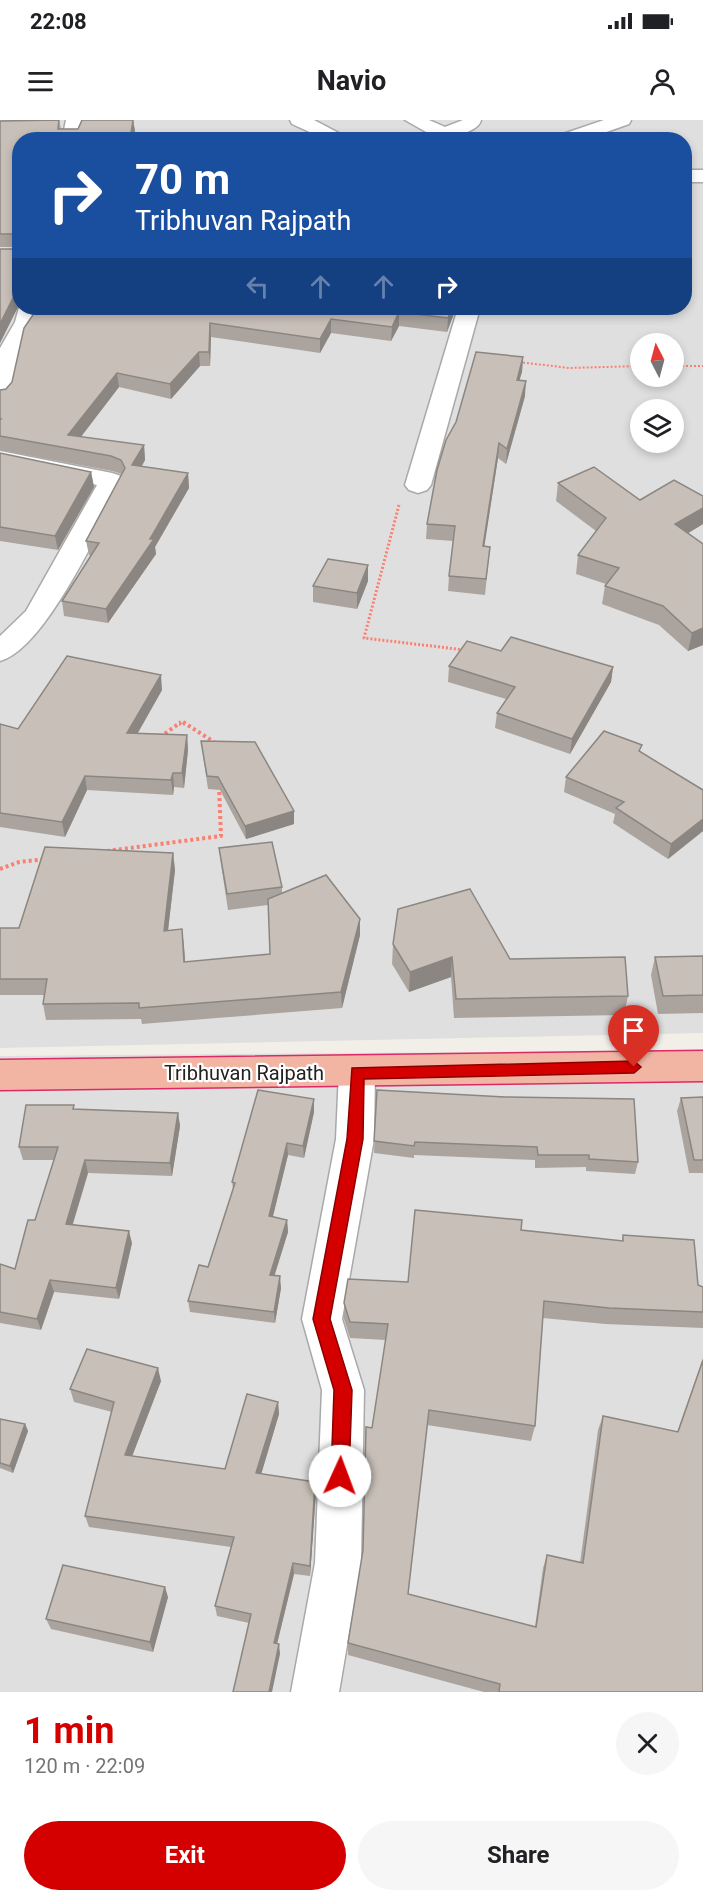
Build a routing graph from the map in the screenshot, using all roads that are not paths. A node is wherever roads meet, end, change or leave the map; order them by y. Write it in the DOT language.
graph roads {
  1 [pos="299,120"];
  2 [pos="414,120"];
  3 [pos="472,120"];
  4 [pos="622,120"];
  5 [pos="325,132"];
  6 [pos="435,132"];
  7 [pos="454,132"];
  8 [pos="587,132"];
  9 [pos="27,315"];
  10 [pos="467,315"];
  11 [pos="0,322"];
  12 [pos="0,396"];
  13 [pos="0,458"];
  14 [pos="418,485"];
  15 [pos="0,652"];
  16 [pos="703,1066"];
  17 [pos="357,1072"];
  18 [pos="0,1075"];
  19 [pos="315,1692"];
  1 -- 5 [label="street"];
  2 -- 6 [label="street"];
  3 -- 7 [label="street"];
  4 -- 8 [label="street"];
  9 -- 11 [label="street"];
  9 -- 12 [label="street"];
  10 -- 14 [label="street"];
  13 -- 15 [label="street"];
  16 -- 17 [label="highway, Tribhuvan Rajpath"];
  17 -- 18 [label="highway, Tribhuvan Rajpath"];
  17 -- 19 [label="street"];
}
